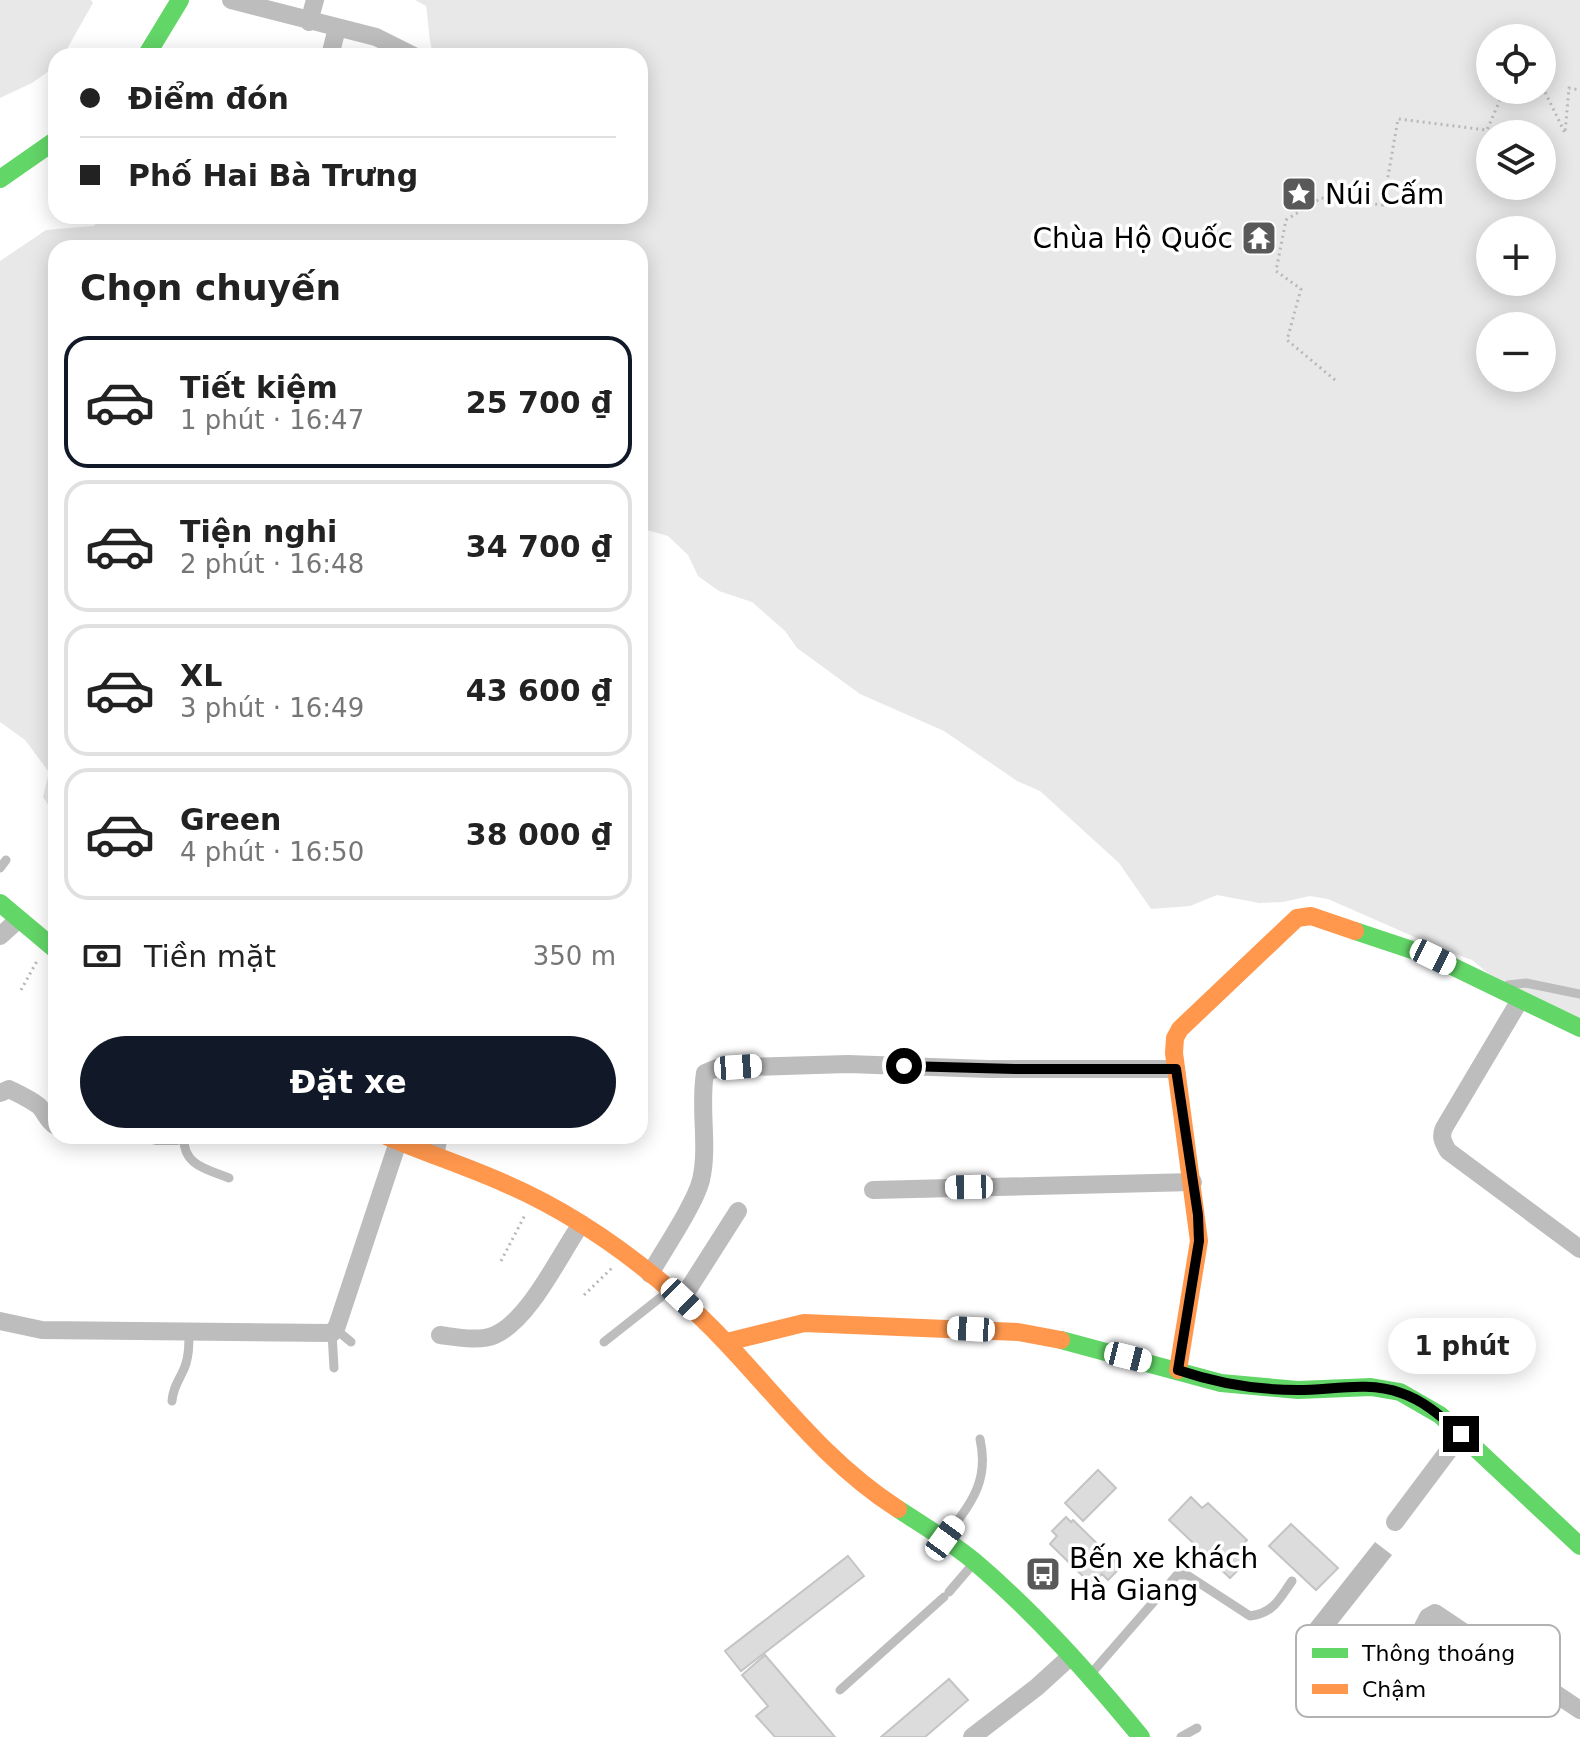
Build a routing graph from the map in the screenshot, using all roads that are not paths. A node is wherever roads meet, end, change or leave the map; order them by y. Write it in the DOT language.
graph roads {
  1 [pos="180,0"];
  2 [pos="231,0"];
  3 [pos="315,0"];
  4 [pos="309,22"];
  5 [pos="337,28"];
  6 [pos="151,48"];
  7 [pos="332,48"];
  8 [pos="398,48"];
  9 [pos="48,146"];
  10 [pos="0,179"];
  11 [pos="0,903"];
  12 [pos="19,919"];
  13 [pos="0,936"];
  14 [pos="48,944"];
  15 [pos="1492,986"];
  16 [pos="1580,994"];
  17 [pos="1520,1000"];
  18 [pos="1580,1028"];
  19 [pos="1176,1069"];
  20 [pos="0,1093"];
  21 [pos="48,1122"];
  22 [pos="185,1144"];
  23 [pos="390,1144"];
  24 [pos="405,1144"];
  25 [pos="437,1144"];
  26 [pos="435,1155"];
  27 [pos="229,1178"];
  28 [pos="1193,1182"];
  29 [pos="873,1190"];
  30 [pos="738,1211"];
  31 [pos="581,1224"];
  32 [pos="1580,1249"];
  33 [pos="650,1274"];
  34 [pos="676,1295"];
  35 [pos="0,1321"];
  36 [pos="334,1330"];
  37 [pos="189,1332"];
  38 [pos="440,1335"];
  39 [pos="351,1342"];
  40 [pos="604,1342"];
  41 [pos="727,1342"];
  42 [pos="334,1368"];
  43 [pos="1178,1370"];
  44 [pos="172,1401"];
  45 [pos="1461,1434"];
  46 [pos="980,1439"];
  47 [pos="1395,1522"];
  48 [pos="945,1538"];
  49 [pos="1580,1546"];
  50 [pos="975,1562"];
  51 [pos="1292,1581"];
  52 [pos="1424,1625"];
  53 [pos="1453,1625"];
  54 [pos="1071,1656"];
  55 [pos="1089,1676"];
  56 [pos="840,1690"];
  57 [pos="1560,1697"];
  58 [pos="1580,1710"];
  59 [pos="1197,1728"];
  60 [pos="1137,1736"];
  61 [pos="972,1737"];
  62 [pos="1181,1737"];
  1 -- 6 [label="street"];
  2 -- 4 [label="street"];
  3 -- 4 [label="street"];
  4 -- 5 [label="street"];
  5 -- 7 [label="street"];
  5 -- 8 [label="street"];
  9 -- 10 [label="street"];
  11 -- 12 [label="street"];
  12 -- 13 [label="street"];
  12 -- 14 [label="street"];
  15 -- 16 [label="lane"];
  15 -- 17 [label="street"];
  15 -- 19 [label="street"];
  17 -- 18 [label="street"];
  17 -- 32 [label="street"];
  19 -- 28 [label="street"];
  19 -- 33 [label="street"];
  20 -- 21 [label="street"];
  22 -- 27 [label="lane"];
  23 -- 36 [label="street"];
  24 -- 26 [label="street"];
  25 -- 26 [label="street"];
  26 -- 31 [label="street"];
  28 -- 29 [label="street"];
  28 -- 43 [label="street"];
  30 -- 34 [label="street"];
  31 -- 33 [label="street"];
  31 -- 38 [label="street"];
  33 -- 34 [label="street"];
  34 -- 40 [label="lane"];
  34 -- 41 [label="street"];
  35 -- 37 [label="street"];
  36 -- 37 [label="street"];
  36 -- 39 [label="lane"];
  36 -- 42 [label="lane"];
  37 -- 44 [label="lane"];
  41 -- 43 [label="street"];
  41 -- 48 [label="street"];
  43 -- 45 [label="street"];
  45 -- 47 [label="street"];
  45 -- 49 [label="street"];
  46 -- 48 [label="lane"];
  48 -- 50 [label="street"];
  50 -- 54 [label="street"];
  50 -- 56 [label="lane"];
  51 -- 55 [label="lane"];
  52 -- 53 [label="street"];
  54 -- 55 [label="street"];
  54 -- 61 [label="street"];
  55 -- 60 [label="street"];
  57 -- 58 [label="street"];
  59 -- 62 [label="lane"];
}
